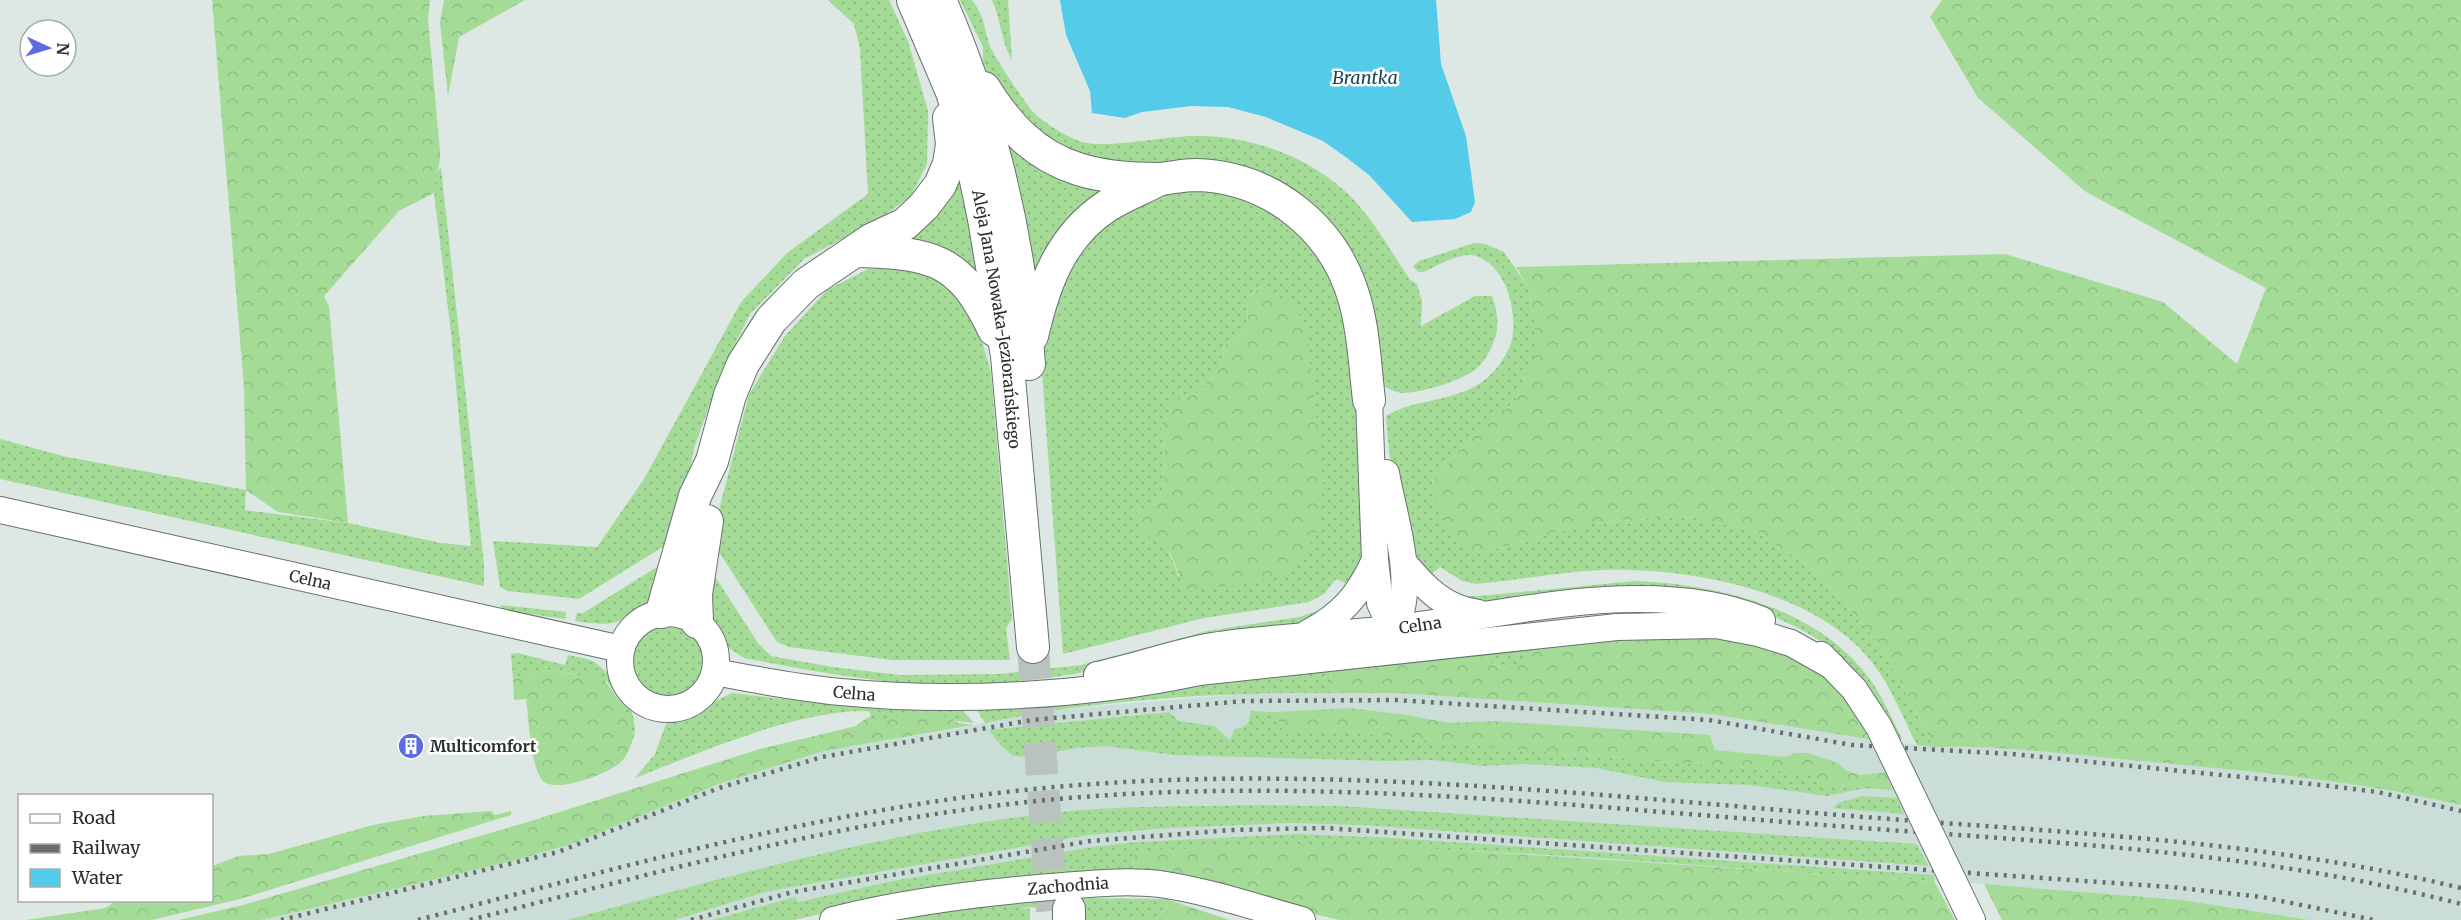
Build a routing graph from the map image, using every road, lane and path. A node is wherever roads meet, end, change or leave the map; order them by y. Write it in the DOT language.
graph roads {
  1 [pos="914,0"];
  2 [pos="940,0"];
  3 [pos="954,62"];
  4 [pos="1161,179"];
  5 [pos="857,251"];
  6 [pos="1017,355"];
  7 [pos="1370,409"];
  8 [pos="712,461"];
  9 [pos="0,510"];
  10 [pos="1374,560"];
  11 [pos="1405,564"];
  12 [pos="662,612"];
  13 [pos="1484,614"];
  14 [pos="697,622"];
  15 [pos="1397,628"];
  16 [pos="1305,634"];
  17 [pos="1452,645"];
  18 [pos="1042,646"];
  19 [pos="621,649"];
  20 [pos="1354,656"];
  21 [pos="1832,666"];
  22 [pos="715,672"];
  23 [pos="996,695"];
  24 [pos="833,920"];
  25 [pos="1302,920"];
  26 [pos="1972,920"];
  1 -- 3 [label="main road, Aleja Jana Nowaka-Jeziorańskiego"];
  2 -- 3 [label="main road, Aleja Jana Nowaka-Jeziorańskiego"];
  3 -- 4 [label="main road"];
  3 -- 5 [label="main road"];
  3 -- 6 [label="main road, Aleja Jana Nowaka-Jeziorańskiego"];
  4 -- 6 [label="main road"];
  4 -- 7 [label="main road"];
  5 -- 6 [label="main road"];
  5 -- 8 [label="main road"];
  6 -- 18 [label="main road, Aleja Jana Nowaka-Jeziorańskiego"];
  7 -- 10 [label="street"];
  7 -- 11 [label="street"];
  8 -- 12 [label="main road"];
  8 -- 14 [label="main road"];
  9 -- 19 [label="street, Celna"];
  10 -- 15 [label="street"];
  10 -- 16 [label="street"];
  11 -- 13 [label="street"];
  11 -- 15 [label="street"];
  12 -- 14 [label="street"];
  12 -- 19 [label="street"];
  13 -- 15 [label="street, Celna"];
  13 -- 21 [label="street, Celna"];
  14 -- 22 [label="street"];
  15 -- 16 [label="street, Celna"];
  15 -- 17 [label="street"];
  15 -- 20 [label="street"];
  16 -- 23 [label="street, Celna"];
  17 -- 20 [label="street, Celna"];
  17 -- 21 [label="street, Celna"];
  19 -- 22 [label="street"];
  20 -- 23 [label="street, Celna"];
  21 -- 26 [label="street, Celna, bridge"];
  22 -- 23 [label="street, Celna"];
  24 -- 25 [label="street, Zachodnia"];
}
